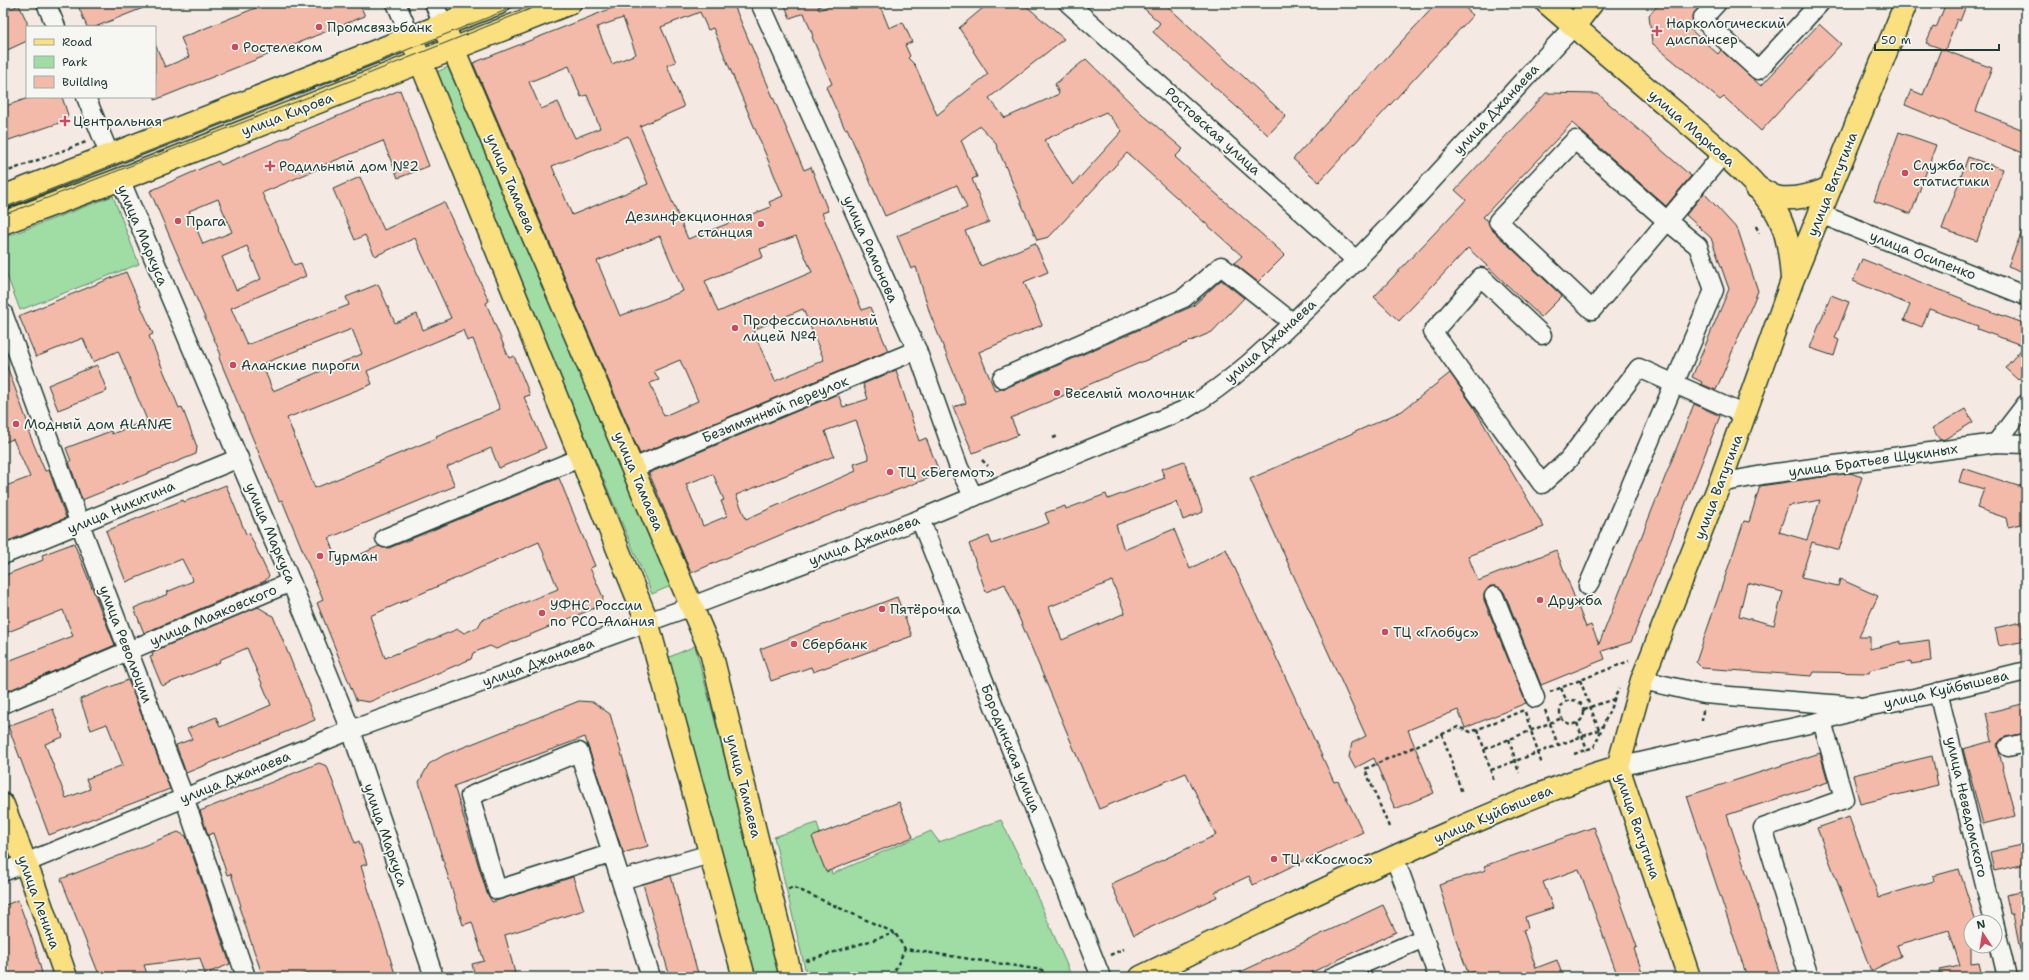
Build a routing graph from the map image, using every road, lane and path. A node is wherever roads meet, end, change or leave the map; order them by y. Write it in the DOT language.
graph roads {
  1 [pos="46,3"];
  2 [pos="396,3"];
  3 [pos="434,3"];
  4 [pos="499,3"];
  5 [pos="570,3"];
  6 [pos="760,3"];
  7 [pos="1068,3"];
  8 [pos="1547,3"];
  9 [pos="1592,3"];
  10 [pos="1716,3"];
  11 [pos="1820,3"];
  12 [pos="1906,3"];
  13 [pos="443,25"];
  14 [pos="56,26"];
  15 [pos="1574,26"];
  16 [pos="411,38"];
  17 [pos="454,48"];
  18 [pos="421,62"];
  19 [pos="86,98"];
  20 [pos="86,142"];
  21 [pos="1724,154"];
  22 [pos="110,156"];
  23 [pos="3,173"];
  24 [pos="120,179"];
  25 [pos="1755,186"];
  26 [pos="1829,188"];
  27 [pos="3,197"];
  28 [pos="1820,214"];
  29 [pos="1667,221"];
  30 [pos="3,223"];
  31 [pos="1756,226"];
  32 [pos="1759,233"];
  33 [pos="1357,261"];
  34 [pos="1792,281"];
  35 [pos="2026,296"];
  36 [pos="3,312"];
  37 [pos="1293,323"];
  38 [pos="1542,335"];
  39 [pos="917,350"];
  40 [pos="1002,378"];
  41 [pos="1674,384"];
  42 [pos="2026,404"];
  43 [pos="1745,415"];
  44 [pos="1058,436"];
  45 [pos="1053,438"];
  46 [pos="1996,443"];
  47 [pos="2026,444"];
  48 [pos="582,457"];
  49 [pos="239,458"];
  50 [pos="982,460"];
  51 [pos="988,466"];
  52 [pos="633,468"];
  53 [pos="1720,483"];
  54 [pos="974,497"];
  55 [pos="920,519"];
  56 [pos="80,524"];
  57 [pos="384,538"];
  58 [pos="3,555"];
  59 [pos="291,582"];
  60 [pos="1588,586"];
  61 [pos="1494,596"];
  62 [pos="692,606"];
  63 [pos="647,622"];
  64 [pos="129,651"];
  65 [pos="1632,655"];
  66 [pos="1630,661"];
  67 [pos="2026,671"];
  68 [pos="1635,674"];
  69 [pos="1580,680"];
  70 [pos="1619,687"];
  71 [pos="1561,688"];
  72 [pos="1938,692"];
  73 [pos="1614,699"];
  74 [pos="1533,702"];
  75 [pos="1567,702"];
  76 [pos="3,704"];
  77 [pos="1590,707"];
  78 [pos="1866,707"];
  79 [pos="1584,709"];
  80 [pos="1703,709"];
  81 [pos="1562,718"];
  82 [pos="1702,721"];
  83 [pos="1822,722"];
  84 [pos="1550,723"];
  85 [pos="1577,723"];
  86 [pos="1478,729"];
  87 [pos="351,730"];
  88 [pos="1531,730"];
  89 [pos="1599,732"];
  90 [pos="1442,734"];
  91 [pos="1582,736"];
  92 [pos="1509,739"];
  93 [pos="2026,743"];
  94 [pos="1558,745"];
  95 [pos="2008,747"];
  96 [pos="1485,749"];
  97 [pos="1587,750"];
  98 [pos="1538,752"];
  99 [pos="1574,754"];
  100 [pos="1515,761"];
  101 [pos="1542,765"];
  102 [pos="1618,767"];
  103 [pos="1491,770"];
  104 [pos="1519,773"];
  105 [pos="1494,782"];
  106 [pos="1462,793"];
  107 [pos="184,797"];
  108 [pos="3,805"];
  109 [pos="1389,827"];
  110 [pos="612,854"];
  111 [pos="710,854"];
  112 [pos="1394,856"];
  113 [pos="26,863"];
  114 [pos="3,872"];
  115 [pos="621,880"];
  116 [pos="770,895"];
  117 [pos="1992,914"];
  118 [pos="895,933"];
  119 [pos="1424,938"];
  120 [pos="905,949"];
  121 [pos="2002,954"];
  122 [pos="789,972"];
  123 [pos="1341,975"];
  124 [pos="66,977"];
  125 [pos="246,977"];
  126 [pos="434,977"];
  127 [pos="651,977"];
  128 [pos="744,977"];
  129 [pos="892,977"];
  130 [pos="1045,977"];
  131 [pos="1101,977"];
  132 [pos="1141,977"];
  133 [pos="1438,977"];
  134 [pos="1689,977"];
  135 [pos="1810,977"];
  136 [pos="2007,977"];
  1 -- 14 [label="street"];
  2 -- 16 [label="street"];
  3 -- 13 [label="street, улица Тамаева"];
  4 -- 13 [label="main road, улица Кирова"];
  5 -- 17 [label="main road, улица Кирова"];
  6 -- 39 [label="street, улица Рамонова"];
  7 -- 33 [label="street, Ростовская улица"];
  8 -- 15 [label="main road, улица Маркова"];
  9 -- 15 [label="main road, улица Джанаева"];
  10 -- 11 [label="street"];
  12 -- 26 [label="main road, улица Ватутина"];
  13 -- 16 [label="main road, улица Кирова"];
  13 -- 17 [label="main road, улица Тамаева"];
  15 -- 21 [label="main road, улица Маркова"];
  15 -- 33 [label="street, улица Джанаева"];
  16 -- 18 [label="main road"];
  16 -- 22 [label="main road, улица Кирова"];
  17 -- 18 [label="main road, улица Кирова"];
  17 -- 52 [label="main road, улица Тамаева"];
  18 -- 24 [label="main road, улица Кирова"];
  18 -- 48 [label="main road"];
  19 -- 22 [label="street, улица Маркуса"];
  20 -- 23 [label="path"];
  21 -- 25 [label="main road, улица Маркова"];
  21 -- 29 [label="street"];
  22 -- 24 [label="main road, улица Маркуса"];
  22 -- 27 [label="main road, улица Кирова"];
  24 -- 30 [label="main road, улица Кирова"];
  24 -- 49 [label="street, улица Маркуса"];
  25 -- 26 [label="main road"];
  25 -- 34 [label="main road, улица Маркова"];
  26 -- 28 [label="main road, улица Ватутина"];
  28 -- 34 [label="main road, улица Ватутина"];
  28 -- 35 [label="street, улица Осипенко"];
  29 -- 29 [label="street"];
  29 -- 41 [label="street"];
  31 -- 32 [label="path"];
  33 -- 37 [label="street, улица Джанаева"];
  34 -- 43 [label="main road, улица Ватутина"];
  36 -- 56 [label="street, улица Революции"];
  37 -- 40 [label="street"];
  37 -- 54 [label="street, улица Джанаева"];
  38 -- 41 [label="street"];
  39 -- 52 [label="street, Безымянный переулок"];
  39 -- 54 [label="street, улица Рамонова"];
  41 -- 43 [label="street"];
  41 -- 60 [label="street"];
  42 -- 46 [label="street"];
  43 -- 53 [label="main road, улица Ватутина"];
  44 -- 45 [label="path"];
  46 -- 47 [label="street, улица Братьев Щукиных"];
  46 -- 53 [label="street, улица Братьев Щукиных"];
  48 -- 57 [label="street"];
  48 -- 63 [label="main road"];
  49 -- 56 [label="street, улица Никитина"];
  49 -- 59 [label="street, улица Маркуса"];
  50 -- 51 [label="path"];
  52 -- 62 [label="main road, улица Тамаева"];
  53 -- 68 [label="main road, улица Ватутина"];
  54 -- 55 [label="street, улица Джанаева"];
  55 -- 62 [label="street, улица Джанаева"];
  55 -- 131 [label="street, Бородинская улица"];
  56 -- 58 [label="street, улица Никитина"];
  56 -- 64 [label="street, улица Революции"];
  59 -- 64 [label="street, улица Маяковского"];
  59 -- 87 [label="street, улица Маркуса"];
  61 -- 74 [label="street"];
  62 -- 63 [label="street, улица Джанаева"];
  62 -- 116 [label="main road, улица Тамаева"];
  63 -- 87 [label="street, улица Джанаева"];
  63 -- 111 [label="main road"];
  64 -- 76 [label="street, улица Маяковского"];
  64 -- 107 [label="street, улица Революции"];
  65 -- 66 [label="path"];
  66 -- 68 [label="path"];
  66 -- 69 [label="path"];
  67 -- 72 [label="street, улица Куйбышева"];
  68 -- 78 [label="street, улица Куйбышева"];
  68 -- 102 [label="main road, улица Ватутина"];
  69 -- 71 [label="path"];
  69 -- 77 [label="path"];
  70 -- 73 [label="path"];
  71 -- 74 [label="path"];
  71 -- 75 [label="path"];
  72 -- 78 [label="street, улица Куйбышева"];
  72 -- 117 [label="street, улица Неведомского"];
  73 -- 77 [label="path"];
  73 -- 89 [label="path"];
  74 -- 84 [label="path"];
  74 -- 86 [label="path"];
  74 -- 88 [label="path"];
  75 -- 79 [label="path"];
  75 -- 81 [label="path"];
  77 -- 79 [label="path"];
  77 -- 89 [label="path"];
  78 -- 83 [label="street, улица Куйбышева"];
  79 -- 85 [label="path"];
  80 -- 82 [label="path"];
  81 -- 84 [label="path"];
  81 -- 85 [label="path"];
  83 -- 102 [label="street, улица Куйбышева"];
  83 -- 135 [label="street"];
  84 -- 88 [label="path"];
  84 -- 94 [label="path"];
  85 -- 91 [label="path"];
  86 -- 90 [label="path"];
  86 -- 96 [label="path"];
  87 -- 107 [label="street, улица Джанаева"];
  87 -- 126 [label="street, улица Маркуса"];
  88 -- 92 [label="path"];
  88 -- 98 [label="path"];
  89 -- 91 [label="path"];
  89 -- 97 [label="path"];
  90 -- 106 [label="path"];
  90 -- 109 [label="path"];
  91 -- 94 [label="path"];
  91 -- 97 [label="path"];
  92 -- 96 [label="path"];
  92 -- 100 [label="path"];
  93 -- 95 [label="street"];
  94 -- 98 [label="path"];
  96 -- 103 [label="path"];
  97 -- 99 [label="path"];
  98 -- 100 [label="path"];
  98 -- 101 [label="path"];
  100 -- 103 [label="path"];
  100 -- 104 [label="path"];
  102 -- 112 [label="main road, улица Куйбышева"];
  102 -- 134 [label="main road, улица Ватутина"];
  103 -- 105 [label="path"];
  107 -- 113 [label="street, улица Джанаева"];
  107 -- 125 [label="street, улица Революции"];
  108 -- 113 [label="main road, улица Ленина"];
  110 -- 110 [label="street"];
  110 -- 115 [label="street"];
  111 -- 115 [label="street"];
  111 -- 128 [label="main road"];
  112 -- 119 [label="street"];
  112 -- 132 [label="main road, улица Куйбышева"];
  113 -- 114 [label="street, улица Джанаева"];
  113 -- 124 [label="main road, улица Ленина"];
  115 -- 127 [label="street"];
  116 -- 118 [label="path"];
  116 -- 122 [label="main road, улица Тамаева"];
  118 -- 120 [label="path"];
  118 -- 122 [label="path"];
  119 -- 123 [label="street"];
  119 -- 133 [label="street"];
  120 -- 129 [label="path"];
  120 -- 130 [label="path"];
  121 -- 136 [label="street"];
}
